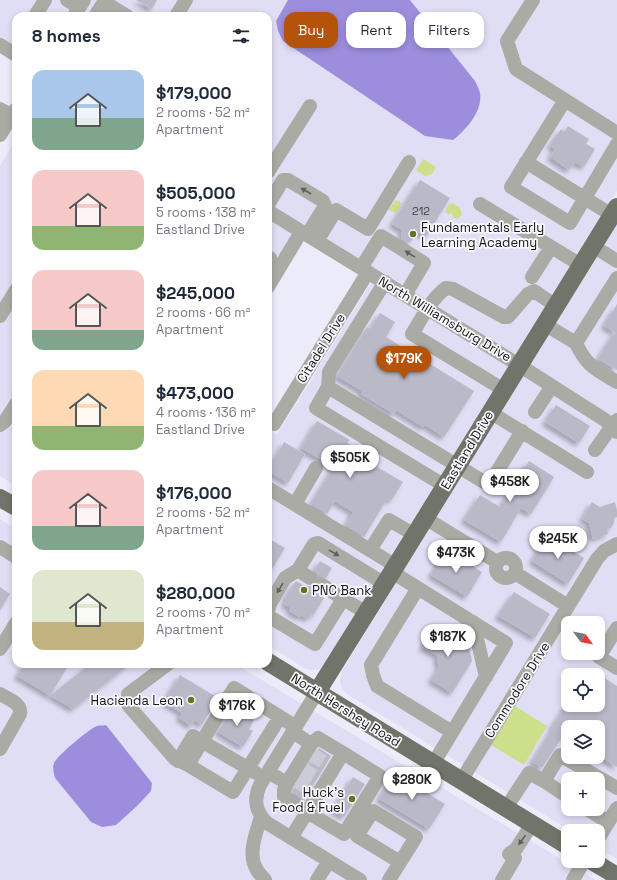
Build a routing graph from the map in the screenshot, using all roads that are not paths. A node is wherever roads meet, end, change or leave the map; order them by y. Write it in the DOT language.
graph roads {
  1 [pos="45,0"];
  2 [pos="67,0"];
  3 [pos="186,0"];
  4 [pos="533,0"];
  5 [pos="79,8"];
  6 [pos="38,12"];
  7 [pos="98,12"];
  8 [pos="120,12"];
  9 [pos="178,12"];
  10 [pos="0,45"];
  11 [pos="12,51"];
  12 [pos="565,100"];
  13 [pos="310,106"];
  14 [pos="0,109"];
  15 [pos="12,116"];
  16 [pos="0,118"];
  17 [pos="617,133"];
  18 [pos="0,135"];
  19 [pos="617,144"];
  20 [pos="409,162"];
  21 [pos="526,162"];
  22 [pos="272,166"];
  23 [pos="272,198"];
  24 [pos="585,198"];
  25 [pos="480,204"];
  26 [pos="614,211"];
  27 [pos="272,214"];
  28 [pos="308,236"];
  29 [pos="593,246"];
  30 [pos="551,247"];
  31 [pos="617,261"];
  32 [pos="581,265"];
  33 [pos="364,270"];
  34 [pos="532,277"];
  35 [pos="617,278"];
  36 [pos="272,281"];
  37 [pos="385,282"];
  38 [pos="405,295"];
  39 [pos="12,296"];
  40 [pos="556,306"];
  41 [pos="428,309"];
  42 [pos="0,316"];
  43 [pos="544,324"];
  44 [pos="576,343"];
  45 [pos="519,364"];
  46 [pos="617,382"];
  47 [pos="552,386"];
  48 [pos="328,387"];
  49 [pos="504,390"];
  50 [pos="12,410"];
  51 [pos="490,412"];
  52 [pos="535,412"];
  53 [pos="274,424"];
  54 [pos="0,425"];
  55 [pos="615,426"];
  56 [pos="522,431"];
  57 [pos="595,450"];
  58 [pos="457,466"];
  59 [pos="316,468"];
  60 [pos="587,472"];
  61 [pos="445,486"];
  62 [pos="272,490"];
  63 [pos="0,498"];
  64 [pos="294,504"];
  65 [pos="12,505"];
  66 [pos="425,518"];
  67 [pos="415,535"];
  68 [pos="617,544"];
  69 [pos="0,547"];
  70 [pos="370,550"];
  71 [pos="12,554"];
  72 [pos="391,574"];
  73 [pos="310,578"];
  74 [pos="418,588"];
  75 [pos="343,599"];
  76 [pos="272,601"];
  77 [pos="568,606"];
  78 [pos="367,613"];
  79 [pos="272,618"];
  80 [pos="473,622"];
  81 [pos="12,627"];
  82 [pos="617,628"];
  83 [pos="4,634"];
  84 [pos="0,649"];
  85 [pos="272,664"];
  86 [pos="163,668"];
  87 [pos="617,668"];
  88 [pos="486,677"];
  89 [pos="317,692"];
  90 [pos="0,694"];
  91 [pos="280,717"];
  92 [pos="294,729"];
  93 [pos="452,732"];
  94 [pos="202,741"];
  95 [pos="0,748"];
  96 [pos="309,750"];
  97 [pos="343,753"];
  98 [pos="183,763"];
  99 [pos="433,764"];
  100 [pos="248,768"];
  101 [pos="266,775"];
  102 [pos="294,775"];
  103 [pos="461,781"];
  104 [pos="544,782"];
  105 [pos="617,788"];
  106 [pos="561,793"];
  107 [pos="506,808"];
  108 [pos="617,808"];
  109 [pos="307,812"];
  110 [pos="598,816"];
  111 [pos="261,817"];
  112 [pos="608,822"];
  113 [pos="532,824"];
  114 [pos="605,827"];
  115 [pos="291,838"];
  116 [pos="561,842"];
  117 [pos="328,861"];
  118 [pos="400,862"];
  119 [pos="580,868"];
  120 [pos="604,868"];
  121 [pos="617,876"];
  122 [pos="265,880"];
  123 [pos="317,880"];
  124 [pos="360,880"];
  125 [pos="389,880"];
  126 [pos="502,880"];
  127 [pos="573,880"];
  1 -- 6 [label="street"];
  2 -- 5 [label="street"];
  3 -- 9 [label="street"];
  4 -- 12 [label="street"];
  7 -- 8 [label="street"];
  10 -- 11 [label="street"];
  12 -- 17 [label="street"];
  12 -- 21 [label="street"];
  13 -- 22 [label="street"];
  14 -- 15 [label="street"];
  16 -- 18 [label="street"];
  19 -- 24 [label="street"];
  20 -- 28 [label="street"];
  21 -- 24 [label="street"];
  21 -- 24 [label="street"];
  28 -- 23 [label="street, one-way"];
  24 -- 26 [label="street"];
  25 -- 30 [label="street"];
  26 -- 29 [label="main road, Eastland Drive"];
  27 -- 28 [label="street, North Williamsburg Drive"];
  28 -- 33 [label="street, North Williamsburg Drive"];
  28 -- 36 [label="street"];
  29 -- 31 [label="street"];
  29 -- 32 [label="main road, Eastland Drive"];
  30 -- 32 [label="street"];
  30 -- 34 [label="street"];
  32 -- 40 [label="main road, Eastland Drive"];
  33 -- 37 [label="street, North Williamsburg Drive"];
  38 -- 33 [label="street, Citadel Drive, one-way"];
  33 -- 53 [label="street, Citadel Drive"];
  35 -- 44 [label="street"];
  37 -- 38 [label="street, North Williamsburg Drive"];
  37 -- 48 [label="street"];
  38 -- 41 [label="street, North Williamsburg Drive"];
  39 -- 42 [label="street"];
  40 -- 41 [label="street"];
  40 -- 43 [label="main road, Eastland Drive"];
  41 -- 45 [label="street, North Williamsburg Drive"];
  41 -- 49 [label="street"];
  43 -- 44 [label="street"];
  43 -- 45 [label="main road, Eastland Drive"];
  44 -- 46 [label="street"];
  45 -- 47 [label="street, North Williamsburg Drive"];
  45 -- 49 [label="main road, Eastland Drive"];
  47 -- 52 [label="street"];
  47 -- 55 [label="street, North Williamsburg Drive"];
  48 -- 58 [label="street"];
  48 -- 61 [label="street"];
  49 -- 51 [label="main road, Eastland Drive"];
  50 -- 54 [label="street"];
  51 -- 56 [label="street"];
  51 -- 58 [label="main road, Eastland Drive"];
  55 -- 57 [label="street"];
  56 -- 58 [label="street"];
  56 -- 60 [label="street"];
  58 -- 61 [label="main road, Eastland Drive"];
  59 -- 64 [label="street"];
  61 -- 66 [label="main road, Eastland Drive"];
  62 -- 64 [label="street"];
  63 -- 65 [label="main road"];
  64 -- 70 [label="street"];
  66 -- 67 [label="main road, Eastland Drive"];
  66 -- 77 [label="street"];
  67 -- 70 [label="street"];
  67 -- 72 [label="main road, Eastland Drive"];
  68 -- 77 [label="street, Commodore Drive"];
  69 -- 71 [label="street"];
  70 -- 72 [label="street"];
  73 -- 72 [label="street, one-way"];
  72 -- 74 [label="street"];
  72 -- 78 [label="main road, Eastland Drive"];
  73 -- 75 [label="street"];
  73 -- 76 [label="street, one-way"];
  74 -- 80 [label="street"];
  74 -- 93 [label="street"];
  75 -- 78 [label="street"];
  75 -- 79 [label="street"];
  77 -- 103 [label="street, Commodore Drive"];
  78 -- 89 [label="main road, Eastland Drive"];
  80 -- 88 [label="street"];
  80 -- 88 [label="street"];
  81 -- 83 [label="street"];
  82 -- 87 [label="street"];
  83 -- 84 [label="street"];
  85 -- 89 [label="main road, North Hershey Road"];
  86 -- 98 [label="street"];
  88 -- 93 [label="street"];
  89 -- 92 [label="street"];
  89 -- 99 [label="main road, North Hershey Road"];
  90 -- 95 [label="street"];
  91 -- 92 [label="street"];
  91 -- 94 [label="street"];
  91 -- 100 [label="street"];
  92 -- 96 [label="street"];
  92 -- 101 [label="street"];
  93 -- 99 [label="street"];
  94 -- 98 [label="street"];
  94 -- 100 [label="street"];
  96 -- 97 [label="street"];
  96 -- 102 [label="street"];
  97 -- 109 [label="street"];
  97 -- 109 [label="street"];
  98 -- 100 [label="street"];
  99 -- 103 [label="main road, North Hershey Road"];
  100 -- 101 [label="street"];
  101 -- 102 [label="street"];
  101 -- 111 [label="street"];
  102 -- 109 [label="street"];
  103 -- 107 [label="main road, North Hershey Road"];
  104 -- 105 [label="street"];
  104 -- 106 [label="street"];
  104 -- 107 [label="street"];
  107 -- 113 [label="main road, North Hershey Road"];
  108 -- 112 [label="street"];
  109 -- 115 [label="street"];
  110 -- 112 [label="street"];
  111 -- 115 [label="street"];
  111 -- 122 [label="street"];
  112 -- 114 [label="street"];
  113 -- 116 [label="main road, North Hershey Road"];
  113 -- 126 [label="street, one-way"];
  115 -- 117 [label="street"];
  117 -- 123 [label="street"];
  117 -- 124 [label="street"];
  118 -- 125 [label="street"];
  119 -- 127 [label="street"];
  120 -- 121 [label="main road"];
}
